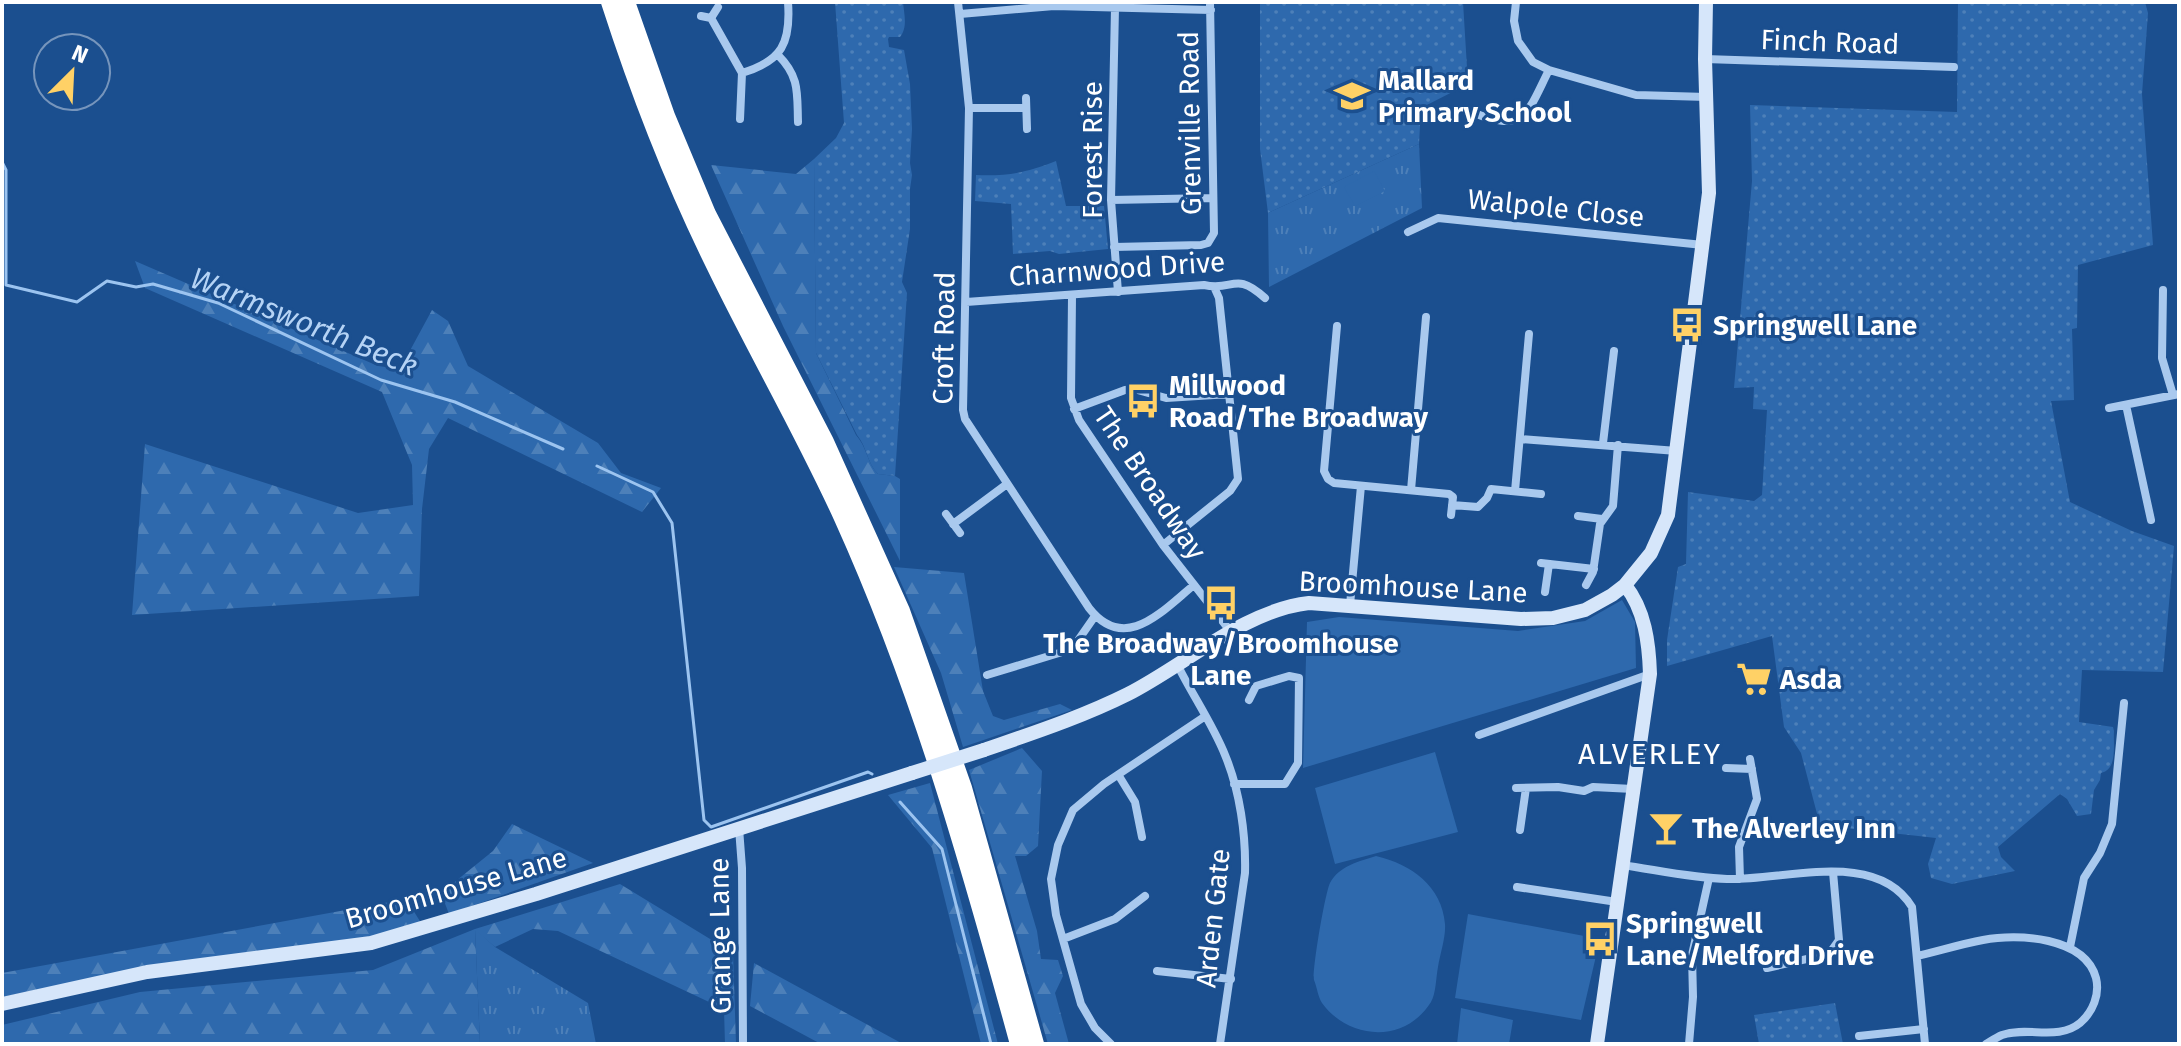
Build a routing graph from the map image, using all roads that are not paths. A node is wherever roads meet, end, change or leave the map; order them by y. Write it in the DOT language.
graph roads {
  1 [pos="610,2"];
  2 [pos="626,2"];
  3 [pos="788,2"];
  4 [pos="958,2"];
  5 [pos="1516,2"];
  6 [pos="1706,2"];
  7 [pos="1054,4"];
  8 [pos="1210,6"];
  9 [pos="718,7"];
  10 [pos="1115,8"];
  11 [pos="960,14"];
  12 [pos="701,16"];
  13 [pos="711,18"];
  14 [pos="778,55"];
  15 [pos="1705,59"];
  16 [pos="1954,67"];
  17 [pos="1549,70"];
  18 [pos="742,73"];
  19 [pos="1707,97"];
  20 [pos="1026,98"];
  21 [pos="969,108"];
  22 [pos="1026,108"];
  23 [pos="1474,113"];
  24 [pos="740,119"];
  25 [pos="798,122"];
  26 [pos="1027,129"];
  27 [pos="1213,198"];
  28 [pos="1111,200"];
  29 [pos="1408,232"];
  30 [pos="1703,245"];
  31 [pos="1114,247"];
  32 [pos="1215,289"];
  33 [pos="2163,290"];
  34 [pos="1118,292"];
  35 [pos="1072,296"];
  36 [pos="1265,298"];
  37 [pos="966,302"];
  38 [pos="1426,317"];
  39 [pos="1337,326"];
  40 [pos="1529,334"];
  41 [pos="1614,351"];
  42 [pos="1230,394"];
  43 [pos="2176,395"];
  44 [pos="2126,405"];
  45 [pos="2109,408"];
  46 [pos="1074,409"];
  47 [pos="1520,439"];
  48 [pos="1603,443"];
  49 [pos="1618,445"];
  50 [pos="1677,451"];
  51 [pos="1007,484"];
  52 [pos="1361,486"];
  53 [pos="1411,490"];
  54 [pos="1515,491"];
  55 [pos="1541,494"];
  56 [pos="946,514"];
  57 [pos="1578,516"];
  58 [pos="1602,519"];
  59 [pos="2151,520"];
  60 [pos="953,524"];
  61 [pos="960,533"];
  62 [pos="1163,545"];
  63 [pos="1594,569"];
  64 [pos="1194,585"];
  65 [pos="1586,585"];
  66 [pos="1625,585"];
  67 [pos="1545,592"];
  68 [pos="1350,605"];
  69 [pos="1095,616"];
  70 [pos="1231,632"];
  71 [pos="1178,666"];
  72 [pos="1650,674"];
  73 [pos="987,675"];
  74 [pos="1249,700"];
  75 [pos="2124,703"];
  76 [pos="1204,717"];
  77 [pos="1479,735"];
  78 [pos="1726,768"];
  79 [pos="1119,776"];
  80 [pos="1234,784"];
  81 [pos="1516,788"];
  82 [pos="1526,788"];
  83 [pos="1633,789"];
  84 [pos="739,828"];
  85 [pos="1520,830"];
  86 [pos="1142,837"];
  87 [pos="1622,865"];
  88 [pos="1833,872"];
  89 [pos="1709,878"];
  90 [pos="1740,879"];
  91 [pos="1517,887"];
  92 [pos="1145,896"];
  93 [pos="1617,902"];
  94 [pos="1063,939"];
  95 [pos="2070,947"];
  96 [pos="1917,956"];
  97 [pos="1767,968"];
  98 [pos="1157,971"];
  99 [pos="1231,979"];
  100 [pos="2,1004"];
  101 [pos="1924,1029"];
  102 [pos="1859,1036"];
  103 [pos="743,1044"];
  104 [pos="1019,1044"];
  105 [pos="1035,1044"];
  106 [pos="1111,1044"];
  107 [pos="1220,1044"];
  108 [pos="1597,1044"];
  109 [pos="1689,1044"];
  110 [pos="1925,1044"];
  111 [pos="1986,1044"];
  1 -- 104 [label="highway"];
  2 -- 105 [label="highway"];
  3 -- 14 [label="street"];
  4 -- 11 [label="street, Croft Road"];
  5 -- 17 [label="street"];
  6 -- 15 [label="street"];
  7 -- 10 [label="street"];
  7 -- 11 [label="street"];
  8 -- 10 [label="street"];
  8 -- 27 [label="street, Grenville Road"];
  9 -- 13 [label="street"];
  10 -- 28 [label="street, Forest Rise"];
  11 -- 21 [label="street, Croft Road"];
  12 -- 13 [label="street"];
  13 -- 18 [label="street"];
  14 -- 18 [label="street"];
  14 -- 25 [label="street"];
  15 -- 16 [label="street, Finch Road"];
  15 -- 19 [label="street"];
  17 -- 19 [label="street"];
  17 -- 23 [label="street"];
  18 -- 24 [label="street"];
  19 -- 30 [label="street"];
  20 -- 22 [label="street"];
  21 -- 22 [label="street"];
  21 -- 37 [label="street, Croft Road"];
  22 -- 26 [label="street"];
  27 -- 28 [label="street"];
  27 -- 31 [label="street, Grenville Road"];
  28 -- 31 [label="street, Forest Rise"];
  29 -- 30 [label="street, Walpole Close"];
  30 -- 50 [label="street"];
  31 -- 34 [label="street, Forest Rise"];
  32 -- 34 [label="street, Charnwood Drive"];
  32 -- 36 [label="street, Charnwood Drive"];
  32 -- 42 [label="street"];
  33 -- 43 [label="street"];
  34 -- 35 [label="street, Charnwood Drive"];
  35 -- 37 [label="street, Charnwood Drive"];
  35 -- 46 [label="street, The Broadway"];
  37 -- 51 [label="street, Croft Road"];
  38 -- 53 [label="street"];
  39 -- 52 [label="street"];
  40 -- 47 [label="street"];
  41 -- 48 [label="street"];
  42 -- 46 [label="street"];
  42 -- 62 [label="street"];
  43 -- 44 [label="street"];
  44 -- 45 [label="street"];
  44 -- 59 [label="street"];
  46 -- 62 [label="street, The Broadway"];
  47 -- 48 [label="street"];
  47 -- 54 [label="street"];
  48 -- 49 [label="street"];
  49 -- 50 [label="street"];
  49 -- 58 [label="street"];
  50 -- 66 [label="street"];
  51 -- 60 [label="street"];
  51 -- 69 [label="street, Croft Road"];
  52 -- 53 [label="street"];
  52 -- 68 [label="street"];
  53 -- 54 [label="street"];
  54 -- 55 [label="street"];
  56 -- 60 [label="street"];
  57 -- 58 [label="street"];
  58 -- 63 [label="street"];
  60 -- 61 [label="street"];
  62 -- 64 [label="street, The Broadway"];
  63 -- 65 [label="street"];
  63 -- 67 [label="street"];
  64 -- 69 [label="street"];
  64 -- 70 [label="street, The Broadway"];
  66 -- 68 [label="street, Broomhouse Lane"];
  66 -- 72 [label="street"];
  68 -- 70 [label="street, Broomhouse Lane"];
  69 -- 73 [label="street"];
  70 -- 71 [label="street, Broomhouse Lane"];
  71 -- 76 [label="street, Arden Gate"];
  71 -- 84 [label="street, Broomhouse Lane, bridge"];
  72 -- 77 [label="street"];
  72 -- 83 [label="street"];
  74 -- 80 [label="street"];
  75 -- 95 [label="street"];
  76 -- 79 [label="street"];
  76 -- 80 [label="street, Arden Gate"];
  78 -- 90 [label="street"];
  79 -- 86 [label="street"];
  79 -- 94 [label="street"];
  80 -- 99 [label="street, Arden Gate"];
  81 -- 82 [label="street"];
  82 -- 83 [label="street"];
  82 -- 85 [label="street"];
  83 -- 87 [label="street"];
  84 -- 100 [label="street, Broomhouse Lane"];
  84 -- 103 [label="street, Grange Lane"];
  87 -- 89 [label="street"];
  87 -- 93 [label="street"];
  88 -- 90 [label="street"];
  88 -- 96 [label="street"];
  88 -- 97 [label="street"];
  89 -- 90 [label="street"];
  89 -- 109 [label="street"];
  91 -- 93 [label="street"];
  92 -- 94 [label="street"];
  93 -- 108 [label="street"];
  94 -- 106 [label="street"];
  95 -- 96 [label="street"];
  95 -- 111 [label="street"];
  96 -- 101 [label="street"];
  98 -- 99 [label="street"];
  99 -- 107 [label="street, Arden Gate"];
  101 -- 102 [label="street"];
  101 -- 110 [label="street"];
}
